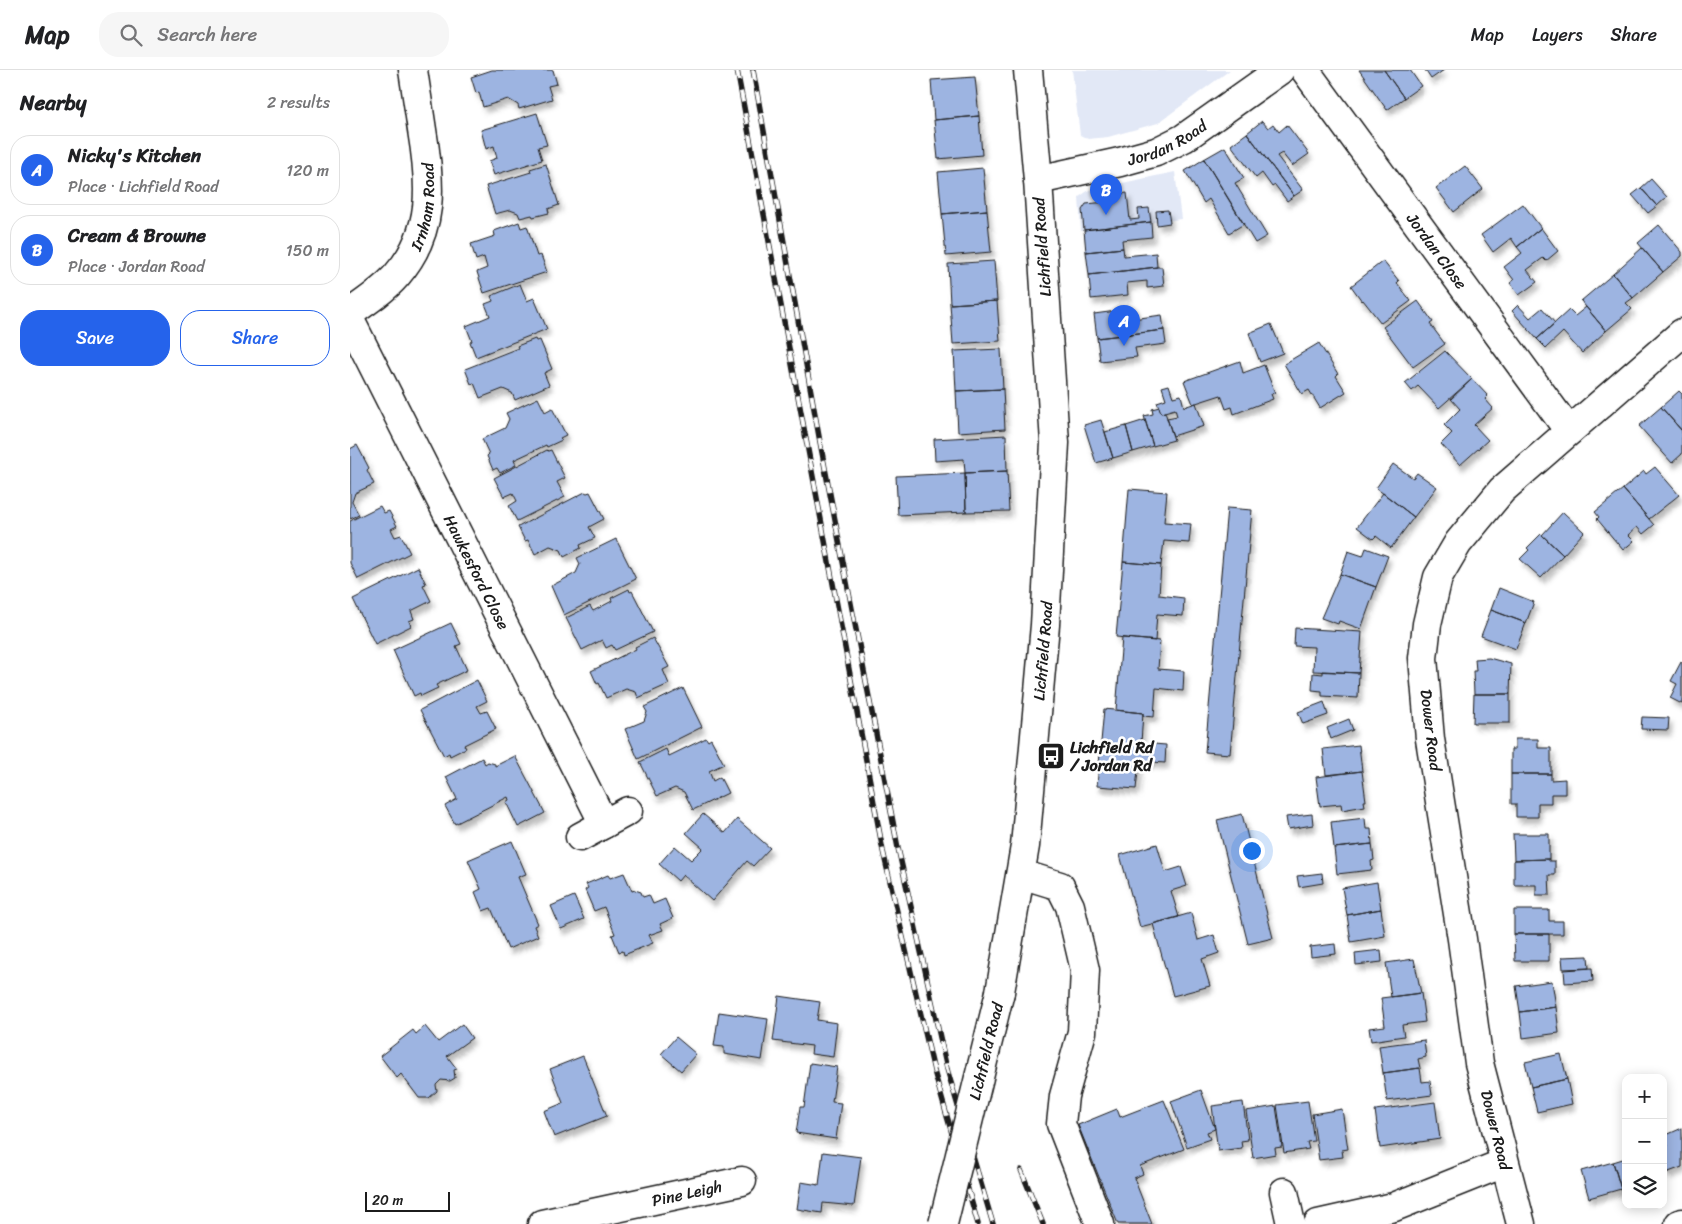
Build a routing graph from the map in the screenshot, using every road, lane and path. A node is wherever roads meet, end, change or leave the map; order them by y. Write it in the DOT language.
graph roads {
  1 [pos="413,70"];
  2 [pos="1028,70"];
  3 [pos="1280,70"];
  4 [pos="1305,70"];
  5 [pos="1038,180"];
  6 [pos="350,313"];
  7 [pos="350,320"];
  8 [pos="1682,333"];
  9 [pos="1568,431"];
  10 [pos="628,811"];
  11 [pos="604,824"];
  12 [pos="580,837"];
  13 [pos="1021,874"];
  14 [pos="1504,1164"];
  15 [pos="742,1181"];
  16 [pos="1284,1192"];
  17 [pos="542,1224"];
  18 [pos="943,1224"];
  19 [pos="1100,1224"];
  20 [pos="1291,1224"];
  21 [pos="1318,1224"];
  22 [pos="1520,1224"];
  1 -- 6 [label="street, Irnham Road"];
  2 -- 5 [label="street, Lichfield Road"];
  3 -- 5 [label="street, Jordan Road"];
  4 -- 9 [label="street, Jordan Close"];
  5 -- 13 [label="street, Lichfield Road"];
  7 -- 11 [label="street, Hawkesford Close"];
  8 -- 9 [label="street, Dower Road"];
  9 -- 14 [label="street, Dower Road"];
  10 -- 11 [label="street"];
  11 -- 12 [label="street"];
  13 -- 18 [label="street, Lichfield Road, bridge"];
  13 -- 19 [label="street"];
  14 -- 21 [label="street"];
  14 -- 22 [label="street, Dower Road"];
  15 -- 17 [label="street, Pine Leigh"];
  16 -- 20 [label="street"];
}
